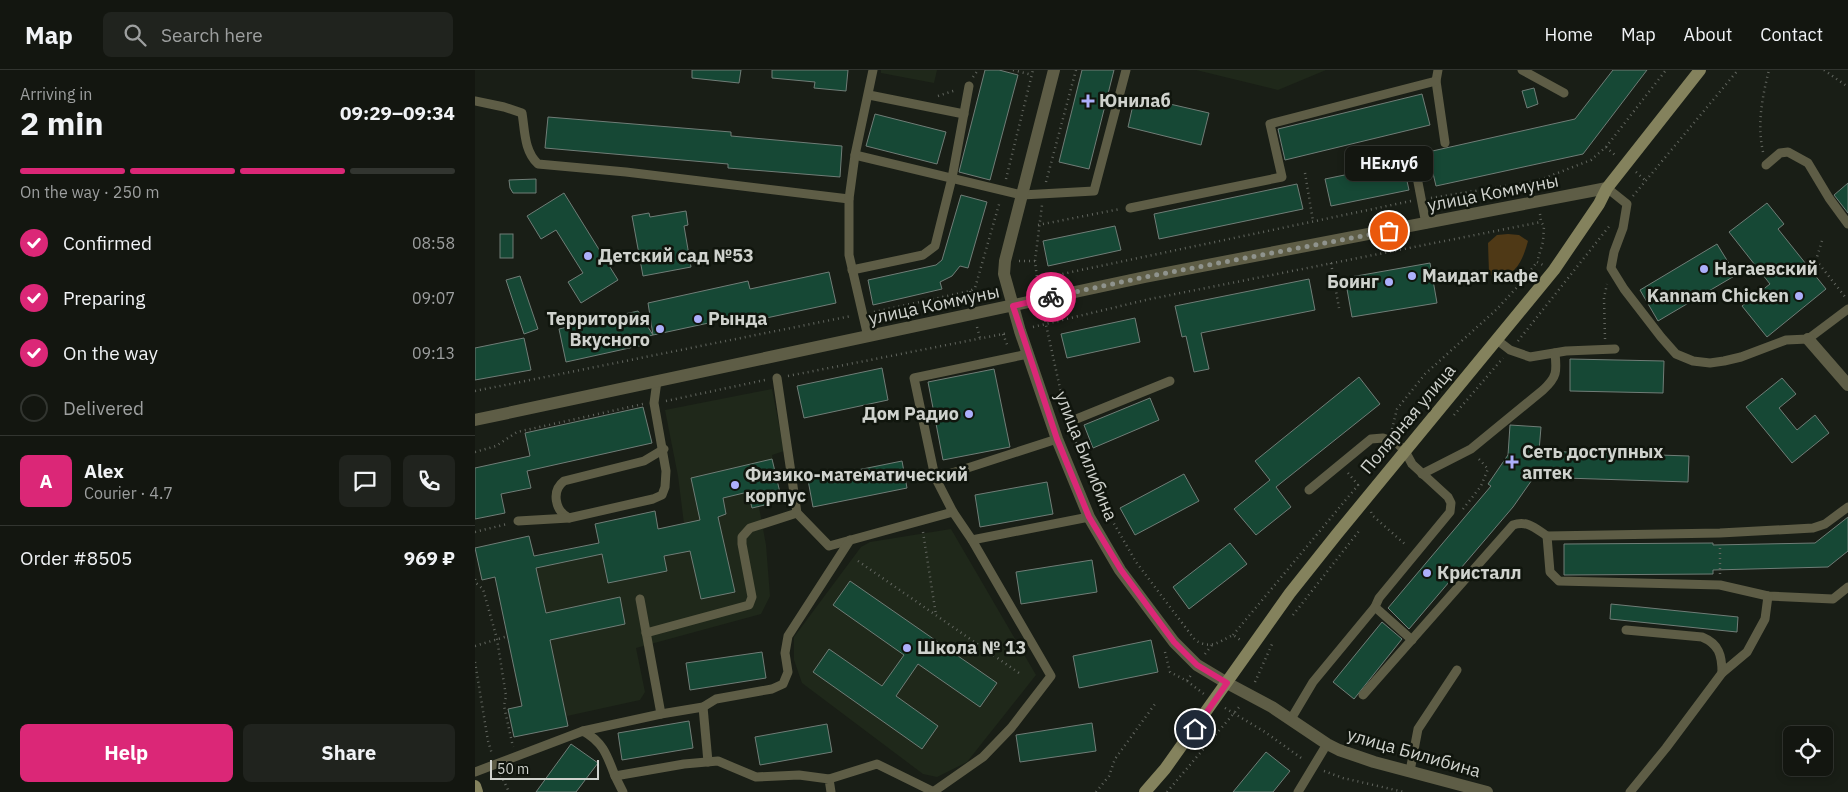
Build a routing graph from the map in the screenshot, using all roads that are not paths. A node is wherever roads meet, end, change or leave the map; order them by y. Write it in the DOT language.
graph roads {
  1 [pos="873,70"];
  2 [pos="1055,70"];
  3 [pos="1126,70"];
  4 [pos="1439,70"];
  5 [pos="1521,70"];
  6 [pos="1700,70"];
  7 [pos="1436,81"];
  8 [pos="969,86"];
  9 [pos="1564,93"];
  10 [pos="869,95"];
  11 [pos="475,101"];
  12 [pos="964,114"];
  13 [pos="1445,143"];
  14 [pos="1412,151"];
  15 [pos="855,155"];
  16 [pos="1765,165"];
  17 [pos="952,178"];
  18 [pos="1607,188"];
  19 [pos="1022,195"];
  20 [pos="849,199"];
  21 [pos="1130,208"];
  22 [pos="1426,224"];
  23 [pos="1848,224"];
  24 [pos="852,270"];
  25 [pos="1013,306"];
  26 [pos="1848,309"];
  27 [pos="868,337"];
  28 [pos="1497,340"];
  29 [pos="1808,340"];
  30 [pos="1610,349"];
  31 [pos="1555,353"];
  32 [pos="1028,354"];
  33 [pos="777,378"];
  34 [pos="657,381"];
  35 [pos="1170,381"];
  36 [pos="1848,385"];
  37 [pos="475,420"];
  38 [pos="1069,422"];
  39 [pos="1057,439"];
  40 [pos="1401,447"];
  41 [pos="664,449"];
  42 [pos="1423,474"];
  43 [pos="935,477"];
  44 [pos="1309,490"];
  45 [pos="1848,507"];
  46 [pos="953,512"];
  47 [pos="797,513"];
  48 [pos="1089,517"];
  49 [pos="569,518"];
  50 [pos="518,521"];
  51 [pos="1547,536"];
  52 [pos="850,540"];
  53 [pos="972,540"];
  54 [pos="1848,588"];
  55 [pos="1768,596"];
  56 [pos="640,599"];
  57 [pos="1375,607"];
  58 [pos="1626,630"];
  59 [pos="646,633"];
  60 [pos="1412,640"];
  61 [pos="1457,670"];
  62 [pos="1722,672"];
  63 [pos="1227,683"];
  64 [pos="1363,695"];
  65 [pos="703,707"];
  66 [pos="661,714"];
  67 [pos="1291,720"];
  68 [pos="583,731"];
  69 [pos="1327,744"];
  70 [pos="708,762"];
  71 [pos="475,772"];
  72 [pos="1410,772"];
  73 [pos="615,776"];
  74 [pos="829,779"];
  75 [pos="475,786"];
  76 [pos="477,792"];
  77 [pos="623,792"];
  78 [pos="831,792"];
  79 [pos="932,792"];
  80 [pos="1145,792"];
  81 [pos="1298,792"];
  82 [pos="1487,792"];
  83 [pos="1630,792"];
  1 -- 10 [label="lane"];
  2 -- 19 [label="street, улица Билибина"];
  3 -- 19 [label="lane"];
  4 -- 7 [label="lane"];
  5 -- 9 [label="lane"];
  6 -- 18 [label="main road, Полярная улица"];
  7 -- 13 [label="lane"];
  7 -- 21 [label="lane"];
  8 -- 12 [label="lane"];
  10 -- 12 [label="lane"];
  10 -- 15 [label="lane"];
  11 -- 20 [label="lane"];
  12 -- 17 [label="lane"];
  14 -- 22 [label="lane"];
  15 -- 17 [label="lane"];
  15 -- 20 [label="lane"];
  16 -- 23 [label="lane"];
  17 -- 19 [label="lane"];
  17 -- 24 [label="lane"];
  18 -- 22 [label="street, улица Коммуны"];
  18 -- 28 [label="main road, Полярная улица"];
  18 -- 29 [label="lane"];
  19 -- 25 [label="street, улица Билибина"];
  20 -- 24 [label="lane"];
  22 -- 25 [label="street, улица Коммуны"];
  24 -- 27 [label="lane"];
  25 -- 27 [label="street, улица Коммуны"];
  25 -- 32 [label="street, улица Билибина"];
  26 -- 29 [label="lane"];
  27 -- 34 [label="street, улица Коммуны"];
  28 -- 31 [label="lane"];
  28 -- 40 [label="main road, Полярная улица"];
  29 -- 36 [label="street"];
  30 -- 31 [label="lane"];
  31 -- 42 [label="lane"];
  32 -- 39 [label="street, улица Билибина"];
  32 -- 43 [label="lane"];
  33 -- 47 [label="lane"];
  34 -- 37 [label="street, улица Коммуны"];
  34 -- 41 [label="lane"];
  35 -- 38 [label="lane"];
  39 -- 43 [label="lane"];
  39 -- 48 [label="street, улица Билибина"];
  40 -- 42 [label="lane"];
  40 -- 44 [label="lane"];
  40 -- 63 [label="main road, Полярная улица"];
  41 -- 49 [label="lane"];
  41 -- 49 [label="lane"];
  42 -- 57 [label="lane"];
  43 -- 46 [label="lane"];
  45 -- 51 [label="lane"];
  46 -- 52 [label="lane"];
  46 -- 53 [label="lane"];
  47 -- 52 [label="lane"];
  47 -- 59 [label="lane"];
  48 -- 53 [label="lane"];
  48 -- 63 [label="street, улица Билибина"];
  49 -- 50 [label="lane"];
  51 -- 55 [label="lane"];
  51 -- 60 [label="lane"];
  52 -- 65 [label="lane"];
  53 -- 79 [label="lane"];
  54 -- 55 [label="lane"];
  55 -- 62 [label="lane"];
  56 -- 59 [label="lane"];
  57 -- 60 [label="lane"];
  57 -- 67 [label="lane"];
  58 -- 62 [label="lane"];
  59 -- 66 [label="lane"];
  60 -- 64 [label="lane"];
  61 -- 72 [label="lane"];
  62 -- 83 [label="lane"];
  63 -- 67 [label="street, улица Билибина"];
  63 -- 80 [label="main road, Полярная улица"];
  65 -- 66 [label="lane"];
  65 -- 70 [label="lane"];
  66 -- 68 [label="lane"];
  67 -- 69 [label="street, улица Билибина"];
  68 -- 71 [label="lane"];
  68 -- 73 [label="lane"];
  69 -- 72 [label="street, улица Билибина"];
  69 -- 81 [label="lane"];
  70 -- 73 [label="lane"];
  70 -- 74 [label="lane"];
  72 -- 82 [label="street, улица Билибина"];
  73 -- 77 [label="lane"];
  74 -- 78 [label="lane"];
  74 -- 79 [label="lane"];
  75 -- 76 [label="main road"];
}
